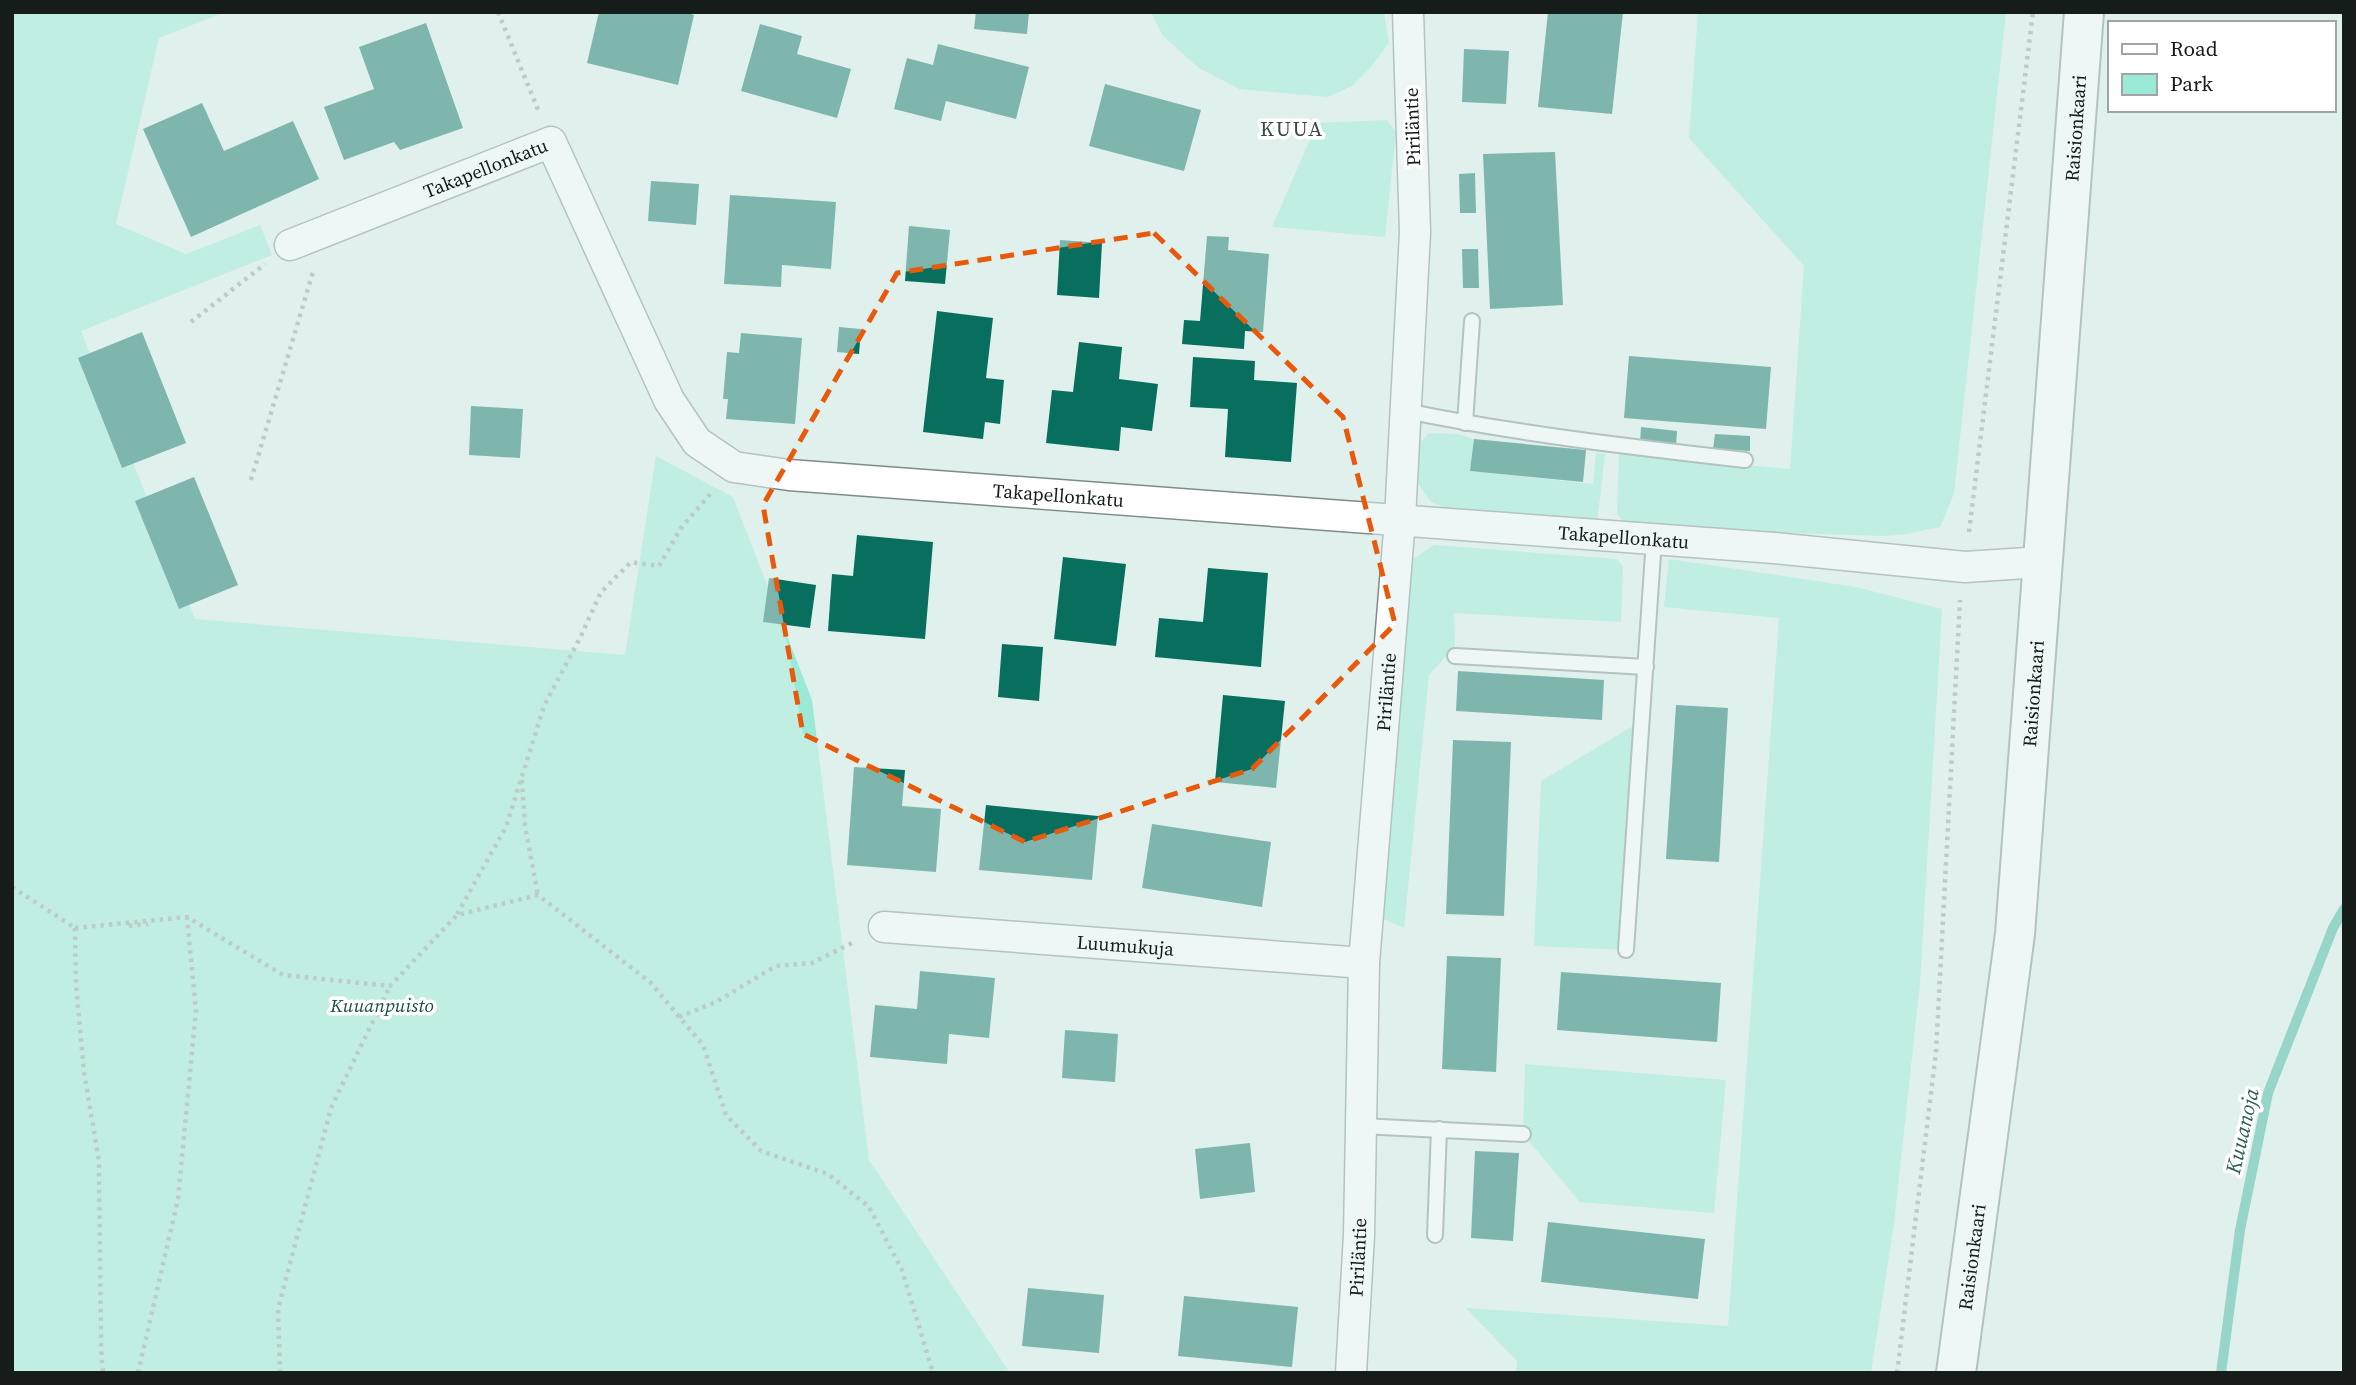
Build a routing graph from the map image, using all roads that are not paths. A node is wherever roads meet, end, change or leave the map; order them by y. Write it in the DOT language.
graph roads {
  1 [pos="1408,12"];
  2 [pos="2084,12"];
  3 [pos="290,245"];
  4 [pos="1472,321"];
  5 [pos="1406,411"];
  6 [pos="1465,423"];
  7 [pos="1745,460"];
  8 [pos="1400,519"];
  9 [pos="1654,539"];
  10 [pos="2042,562"];
  11 [pos="1455,656"];
  12 [pos="1646,667"];
  13 [pos="884,927"];
  14 [pos="1626,950"];
  15 [pos="1364,963"];
  16 [pos="1361,1126"];
  17 [pos="1439,1129"];
  18 [pos="1524,1134"];
  19 [pos="1435,1235"];
  20 [pos="1352,1373"];
  21 [pos="1956,1373"];
  1 -- 5 [label="street, Piriläntie"];
  2 -- 10 [label="main road, Raisionkaari"];
  3 -- 8 [label="street, Takapellonkatu"];
  4 -- 6 [label="lane"];
  5 -- 6 [label="lane"];
  5 -- 8 [label="street, Piriläntie"];
  6 -- 7 [label="lane"];
  8 -- 9 [label="street, Takapellonkatu"];
  8 -- 15 [label="street, Piriläntie"];
  9 -- 10 [label="street, Takapellonkatu"];
  9 -- 12 [label="lane"];
  10 -- 21 [label="main road, Raisionkaari"];
  11 -- 12 [label="lane"];
  12 -- 14 [label="lane"];
  13 -- 15 [label="street, Luumukuja"];
  15 -- 16 [label="street, Piriläntie"];
  16 -- 17 [label="lane"];
  16 -- 20 [label="street, Piriläntie"];
  17 -- 18 [label="lane"];
  17 -- 19 [label="lane"];
}
